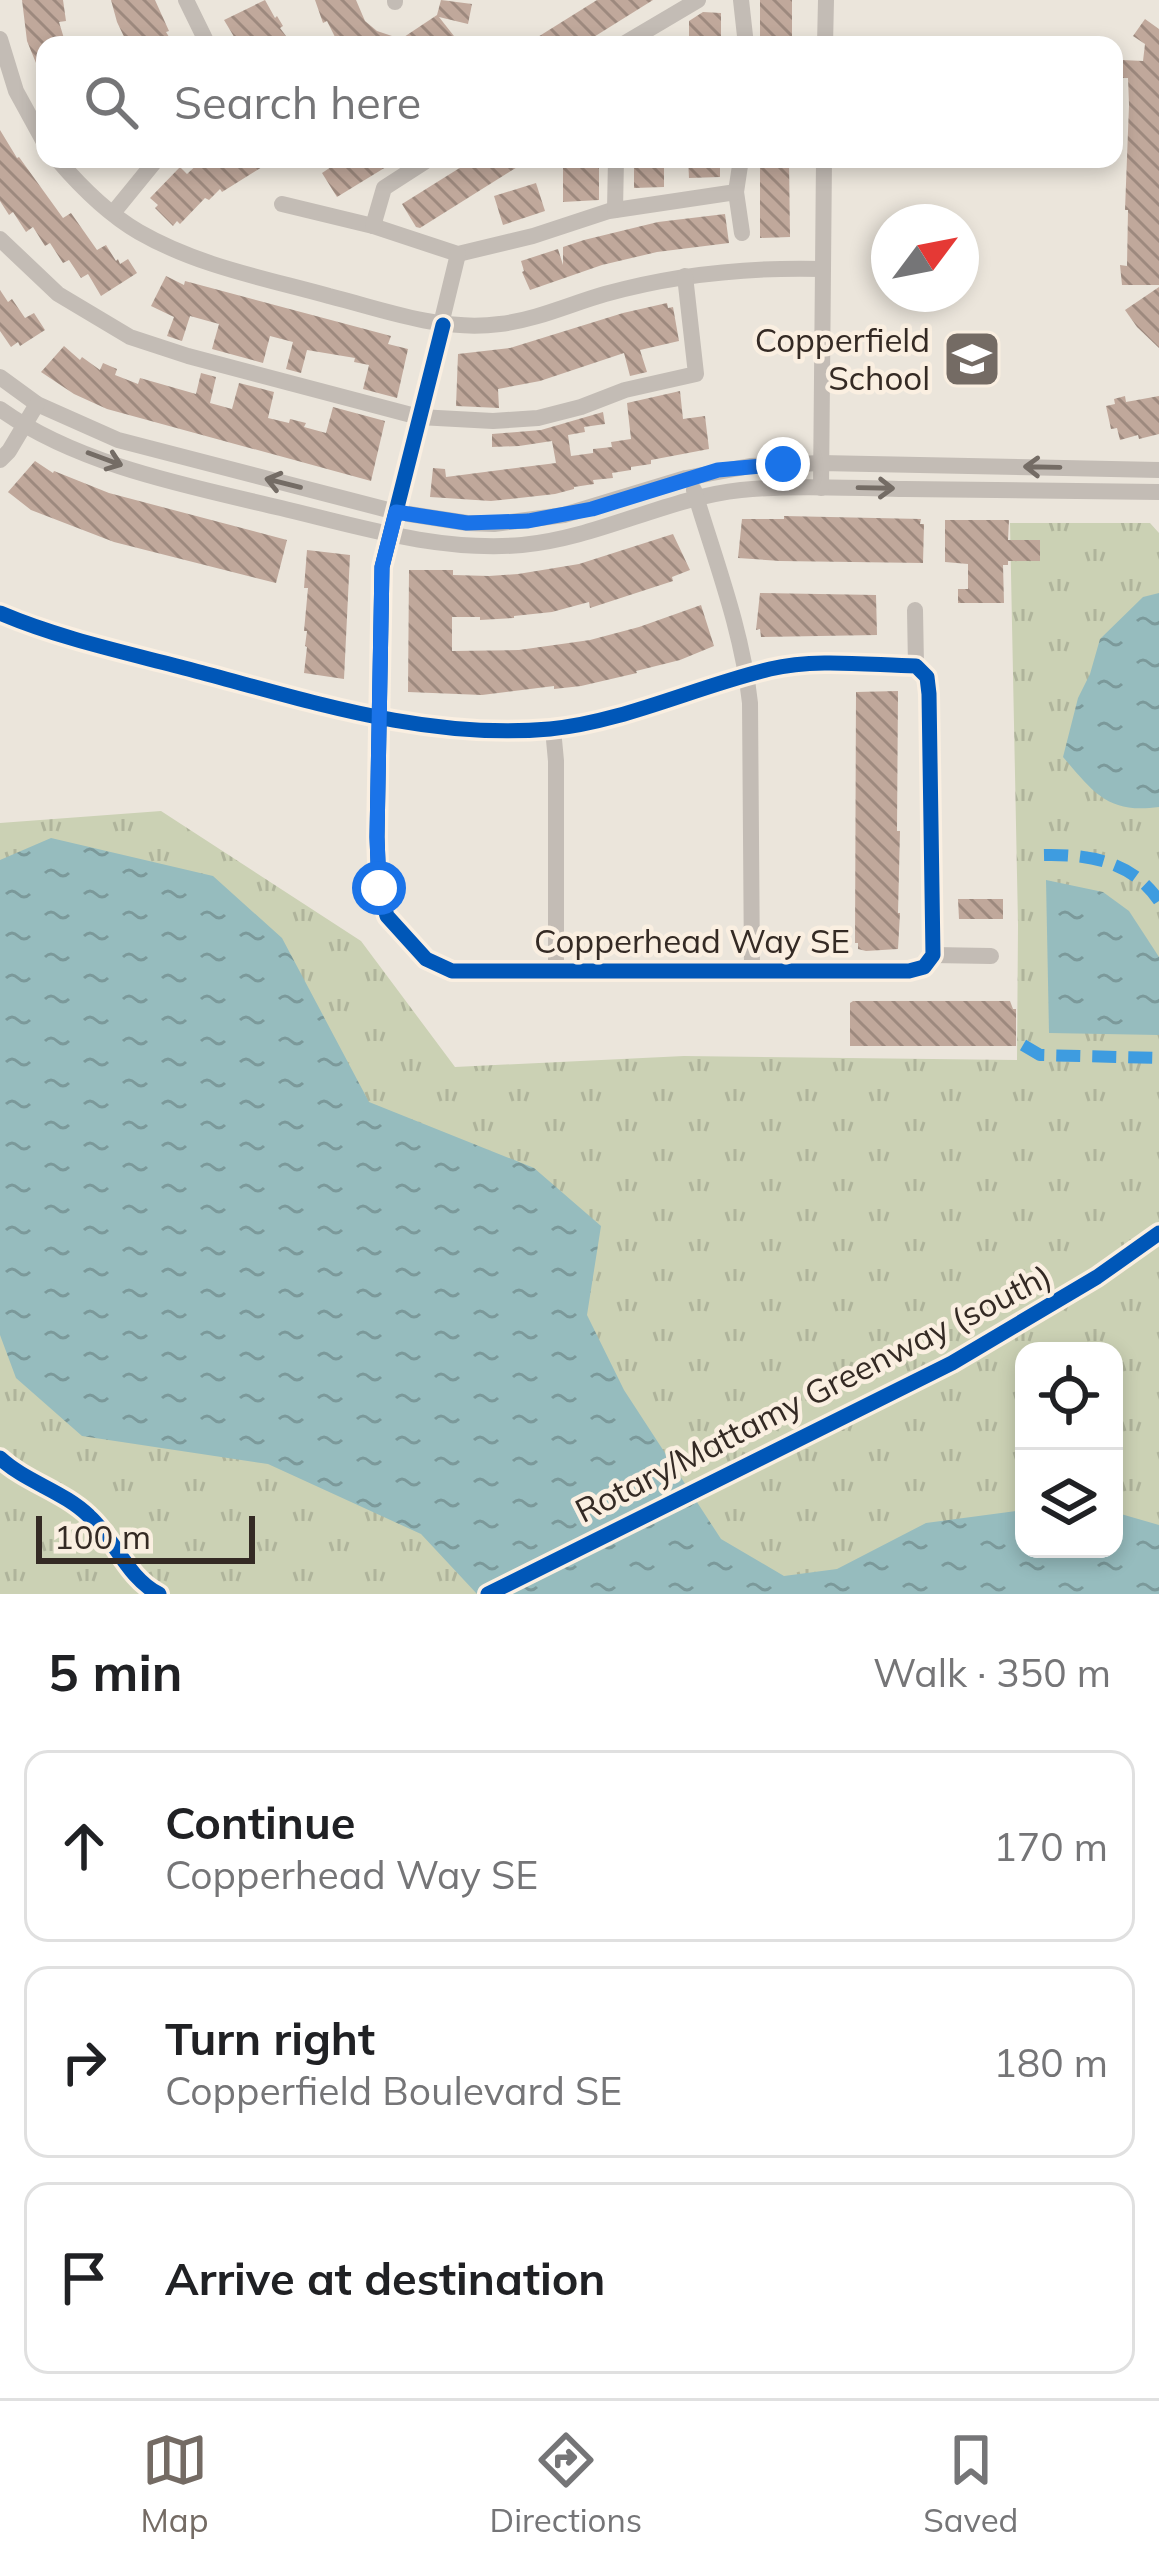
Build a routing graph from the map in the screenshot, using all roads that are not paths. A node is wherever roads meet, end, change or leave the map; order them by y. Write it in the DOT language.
graph roads {
  1 [pos="186,0"];
  2 [pos="698,0"];
  3 [pos="741,0"];
  4 [pos="826,0"];
  5 [pos="204,36"];
  6 [pos="637,36"];
  7 [pos="745,36"];
  8 [pos="825,36"];
  9 [pos="0,39"];
  10 [pos="36,128"];
  11 [pos="65,168"];
  12 [pos="150,168"];
  13 [pos="415,168"];
  14 [pos="616,168"];
  15 [pos="740,168"];
  16 [pos="824,168"];
  17 [pos="736,192"];
  18 [pos="282,204"];
  19 [pos="616,210"];
  20 [pos="112,213"];
  21 [pos="373,226"];
  22 [pos="742,232"];
  23 [pos="0,239"];
  24 [pos="458,254"];
  25 [pos="823,269"];
  26 [pos="685,276"];
  27 [pos="443,325"];
  28 [pos="0,377"];
  29 [pos="37,404"];
  30 [pos="0,409"];
  31 [pos="419,417"];
  32 [pos="25,427"];
  33 [pos="0,460"];
  34 [pos="821,463"];
  35 [pos="1159,470"];
  36 [pos="691,477"];
  37 [pos="820,488"];
  38 [pos="1159,492"];
  39 [pos="697,498"];
  40 [pos="396,512"];
  41 [pos="390,535"];
  42 [pos="915,610"];
  43 [pos="0,613"];
  44 [pos="916,666"];
  45 [pos="747,675"];
  46 [pos="379,719"];
  47 [pos="553,728"];
  48 [pos="933,955"];
  49 [pos="992,956"];
  50 [pos="556,971"];
  51 [pos="752,971"];
  1 -- 5 [label="street"];
  2 -- 6 [label="street"];
  3 -- 7 [label="street"];
  4 -- 8 [label="street"];
  9 -- 10 [label="street"];
  11 -- 20 [label="street"];
  12 -- 20 [label="street"];
  13 -- 21 [label="street"];
  14 -- 19 [label="street"];
  15 -- 17 [label="street"];
  16 -- 25 [label="street"];
  17 -- 19 [label="street"];
  17 -- 22 [label="street"];
  18 -- 21 [label="street"];
  19 -- 24 [label="street"];
  20 -- 27 [label="street"];
  21 -- 24 [label="street"];
  23 -- 31 [label="street"];
  24 -- 27 [label="street, Copperhead Way SE"];
  25 -- 26 [label="street"];
  25 -- 34 [label="street"];
  26 -- 27 [label="street"];
  26 -- 31 [label="street"];
  27 -- 31 [label="street, Copperhead Way SE"];
  28 -- 29 [label="street"];
  29 -- 32 [label="street"];
  40 -- 29 [label="street, one-way"];
  30 -- 32 [label="street"];
  31 -- 40 [label="street, Copperhead Way SE"];
  32 -- 33 [label="street"];
  32 -- 41 [label="street, one-way"];
  35 -- 34 [label="street, one-way"];
  34 -- 36 [label="street"];
  34 -- 37 [label="street"];
  36 -- 39 [label="street"];
  36 -- 40 [label="street"];
  37 -- 38 [label="street, one-way"];
  37 -- 39 [label="street"];
  39 -- 41 [label="street"];
  39 -- 45 [label="street"];
  40 -- 41 [label="street, Copperhead Way SE"];
  41 -- 46 [label="street, Copperhead Way SE"];
  42 -- 44 [label="street"];
  43 -- 46 [label="street"];
  44 -- 45 [label="street"];
  44 -- 48 [label="street"];
  45 -- 47 [label="street"];
  45 -- 51 [label="street"];
  46 -- 47 [label="street"];
  46 -- 50 [label="street, Copperhead Way SE"];
  47 -- 50 [label="street"];
  48 -- 49 [label="street, Copperhead Way SE"];
  48 -- 51 [label="street, Copperhead Way SE"];
  50 -- 51 [label="street, Copperhead Way SE"];
}
